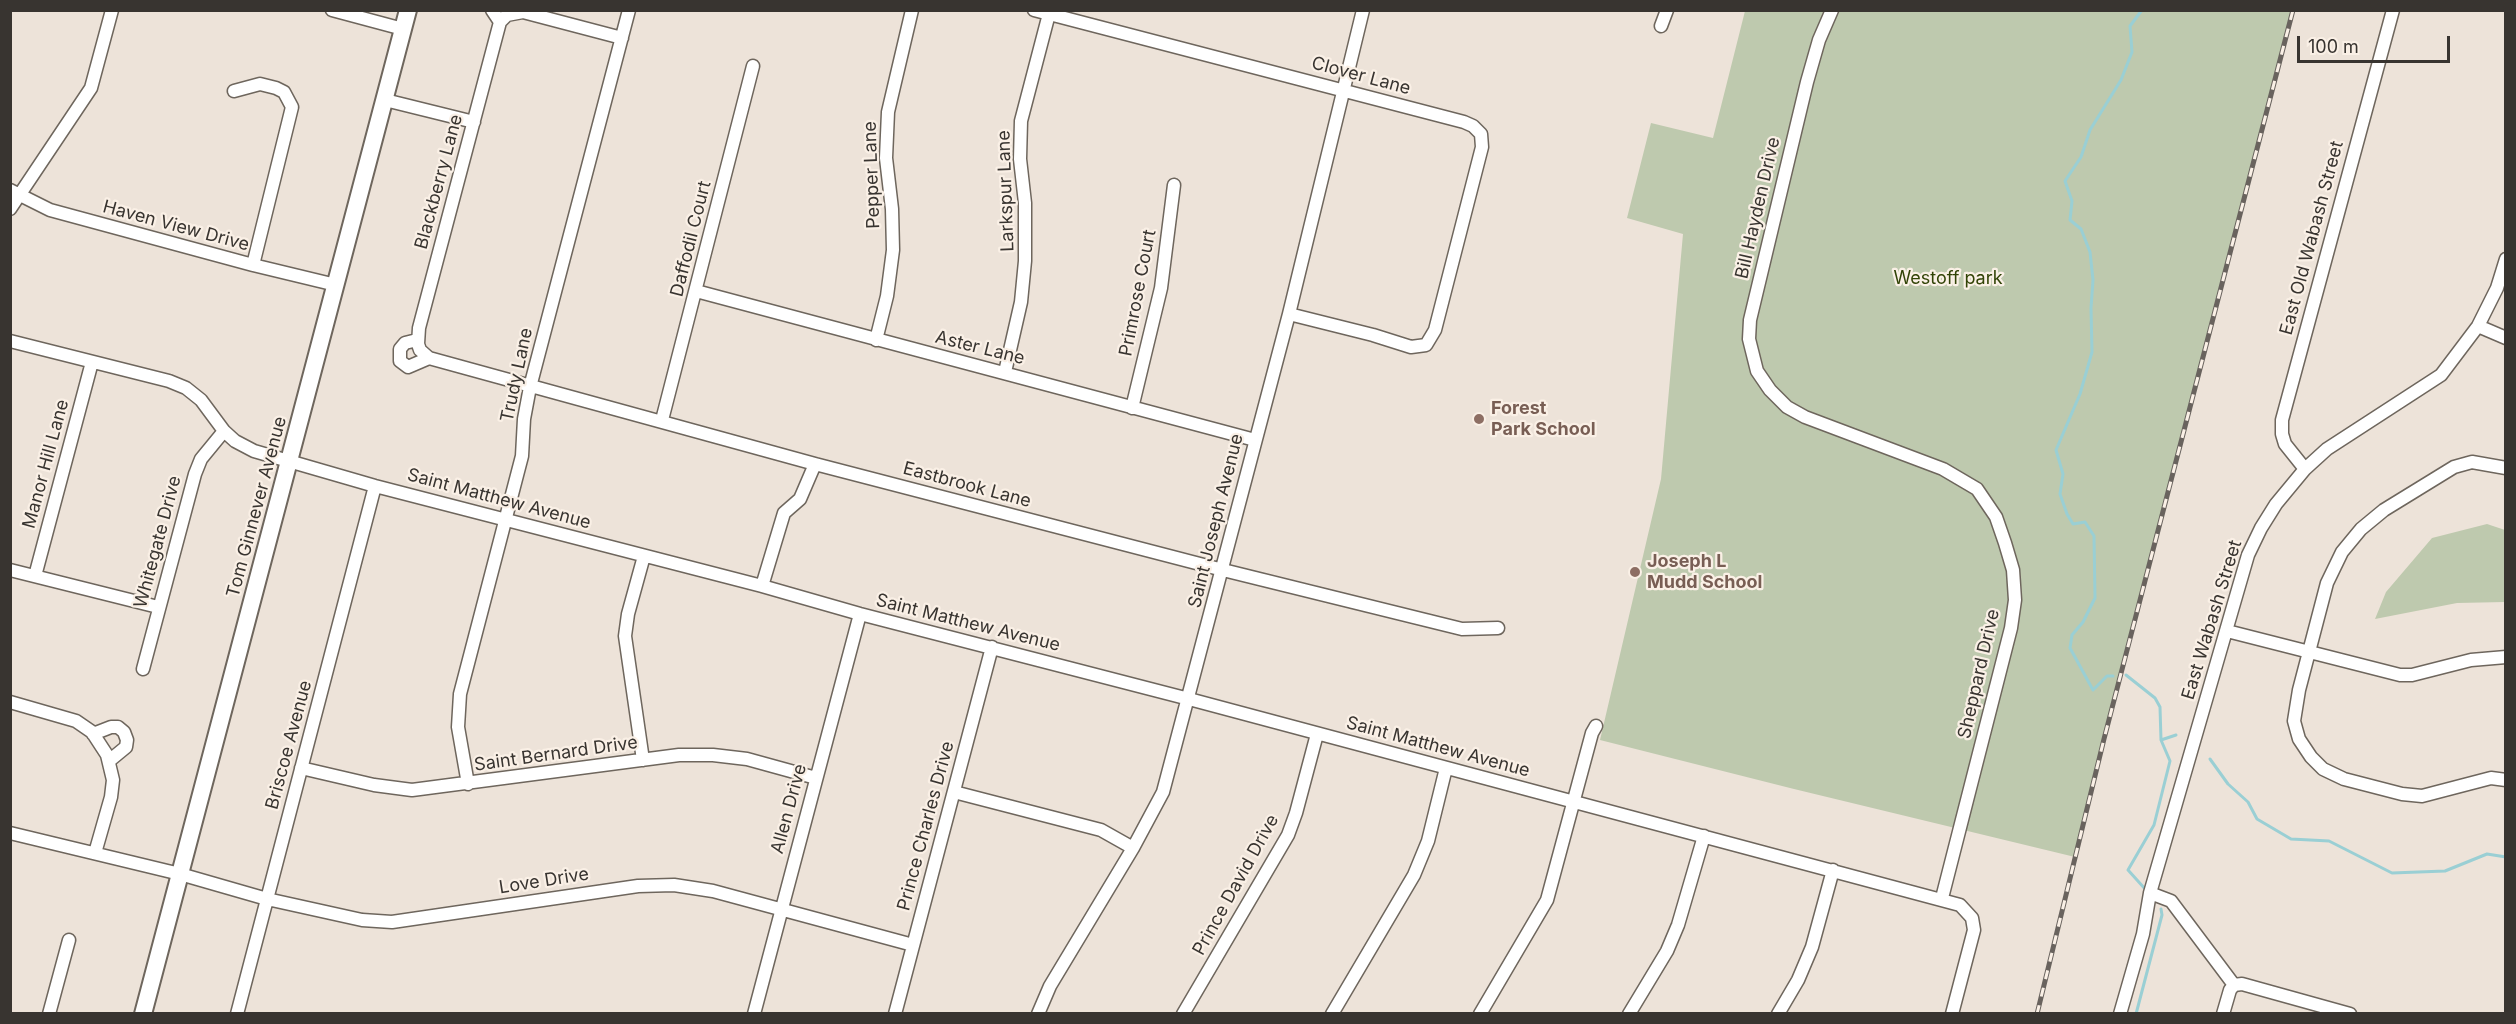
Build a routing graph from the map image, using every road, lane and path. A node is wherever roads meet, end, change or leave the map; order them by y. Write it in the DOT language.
graph roads {
  1 [pos="112,10"];
  2 [pos="332,10"];
  3 [pos="408,10"];
  4 [pos="492,10"];
  5 [pos="629,10"];
  6 [pos="912,10"];
  7 [pos="1034,10"];
  8 [pos="1363,10"];
  9 [pos="1667,10"];
  10 [pos="1832,10"];
  11 [pos="2393,10"];
  12 [pos="523,11"];
  13 [pos="1049,13"];
  14 [pos="504,19"];
  15 [pos="1661,26"];
  16 [pos="403,28"];
  17 [pos="622,38"];
  18 [pos="753,66"];
  19 [pos="1344,90"];
  20 [pos="234,91"];
  21 [pos="385,99"];
  22 [pos="474,122"];
  23 [pos="1174,185"];
  24 [pos="15,192"];
  25 [pos="10,209"];
  26 [pos="2505,259"];
  27 [pos="253,265"];
  28 [pos="336,285"];
  29 [pos="696,291"];
  30 [pos="1289,314"];
  31 [pos="2478,326"];
  32 [pos="2505,338"];
  33 [pos="876,340"];
  34 [pos="10,341"];
  35 [pos="422,349"];
  36 [pos="92,362"];
  37 [pos="1005,372"];
  38 [pos="531,387"];
  39 [pos="1787,407"];
  40 [pos="1132,408"];
  41 [pos="662,420"];
  42 [pos="224,431"];
  43 [pos="1255,440"];
  44 [pos="290,461"];
  45 [pos="815,464"];
  46 [pos="2505,468"];
  47 [pos="2305,470"];
  48 [pos="375,486"];
  49 [pos="506,520"];
  50 [pos="644,556"];
  51 [pos="10,570"];
  52 [pos="1223,570"];
  53 [pos="35,576"];
  54 [pos="762,586"];
  55 [pos="158,607"];
  56 [pos="860,614"];
  57 [pos="1498,628"];
  58 [pos="2227,631"];
  59 [pos="992,647"];
  60 [pos="2308,652"];
  61 [pos="2505,657"];
  62 [pos="143,669"];
  63 [pos="1189,699"];
  64 [pos="10,702"];
  65 [pos="1596,726"];
  66 [pos="93,734"];
  67 [pos="1317,734"];
  68 [pos="642,760"];
  69 [pos="109,761"];
  70 [pos="301,768"];
  71 [pos="1446,768"];
  72 [pos="816,778"];
  73 [pos="2505,780"];
  74 [pos="468,784"];
  75 [pos="954,792"];
  76 [pos="1575,802"];
  77 [pos="10,832"];
  78 [pos="1704,836"];
  79 [pos="1133,848"];
  80 [pos="95,854"];
  81 [pos="1833,870"];
  82 [pos="180,874"];
  83 [pos="2150,893"];
  84 [pos="1941,898"];
  85 [pos="267,899"];
  86 [pos="782,909"];
  87 [pos="69,940"];
  88 [pos="913,945"];
  89 [pos="2234,985"];
  90 [pos="49,1014"];
  91 [pos="143,1014"];
  92 [pos="237,1014"];
  93 [pos="754,1014"];
  94 [pos="895,1014"];
  95 [pos="1038,1014"];
  96 [pos="1183,1014"];
  97 [pos="1332,1014"];
  98 [pos="1480,1014"];
  99 [pos="1629,1014"];
  100 [pos="1778,1014"];
  101 [pos="1952,1014"];
  102 [pos="2120,1014"];
  103 [pos="2223,1014"];
  104 [pos="2350,1014"];
  1 -- 24 [label="street"];
  2 -- 16 [label="street"];
  3 -- 16 [label="main road, Tom Ginnever Avenue"];
  4 -- 14 [label="street"];
  5 -- 17 [label="street, Trudy Lane"];
  6 -- 33 [label="street, Pepper Lane"];
  7 -- 13 [label="street, Clover Lane"];
  8 -- 19 [label="street, Saint Joseph Avenue"];
  9 -- 15 [label="street"];
  10 -- 39 [label="street, Bill Hayden Drive"];
  11 -- 47 [label="street, East Old Wabash Street"];
  12 -- 14 [label="street"];
  12 -- 17 [label="street"];
  13 -- 19 [label="street, Clover Lane"];
  13 -- 37 [label="street, Larkspur Lane"];
  14 -- 22 [label="street, Blackberry Lane"];
  16 -- 21 [label="main road, Tom Ginnever Avenue"];
  17 -- 38 [label="street, Trudy Lane"];
  18 -- 29 [label="street, Daffodil Court"];
  19 -- 30 [label="street, Saint Joseph Avenue"];
  19 -- 30 [label="street, Clover Lane"];
  20 -- 27 [label="street"];
  21 -- 22 [label="street"];
  21 -- 28 [label="main road, Tom Ginnever Avenue"];
  22 -- 35 [label="street, Blackberry Lane"];
  23 -- 40 [label="street, Primrose Court"];
  24 -- 25 [label="street"];
  24 -- 27 [label="street, Haven View Drive"];
  26 -- 31 [label="street, East Wabash Street"];
  27 -- 28 [label="street, Haven View Drive"];
  28 -- 44 [label="main road, Tom Ginnever Avenue"];
  29 -- 33 [label="street, Aster Lane"];
  29 -- 41 [label="street, Daffodil Court"];
  30 -- 43 [label="street, Saint Joseph Avenue"];
  31 -- 32 [label="street"];
  31 -- 47 [label="street, East Wabash Street"];
  33 -- 37 [label="street, Aster Lane"];
  34 -- 36 [label="street, Saint Matthew Avenue"];
  35 -- 38 [label="street, Eastbrook Lane"];
  36 -- 42 [label="street, Saint Matthew Avenue"];
  36 -- 53 [label="street, Manor Hill Lane"];
  37 -- 40 [label="street, Aster Lane"];
  38 -- 41 [label="street, Eastbrook Lane"];
  38 -- 49 [label="street, Trudy Lane"];
  39 -- 84 [label="street, Sheppard Drive"];
  40 -- 43 [label="street, Aster Lane"];
  41 -- 45 [label="street, Eastbrook Lane"];
  42 -- 44 [label="street, Saint Matthew Avenue"];
  42 -- 55 [label="street, Whitegate Drive"];
  43 -- 52 [label="street, Saint Joseph Avenue"];
  44 -- 48 [label="street, Saint Matthew Avenue"];
  44 -- 82 [label="main road, Tom Ginnever Avenue"];
  45 -- 52 [label="street, Eastbrook Lane"];
  45 -- 54 [label="street"];
  46 -- 60 [label="street"];
  47 -- 58 [label="street, East Wabash Street"];
  48 -- 49 [label="street, Saint Matthew Avenue"];
  48 -- 70 [label="street, Briscoe Avenue"];
  49 -- 50 [label="street, Saint Matthew Avenue"];
  49 -- 74 [label="street, Trudy Lane"];
  50 -- 54 [label="street, Saint Matthew Avenue"];
  50 -- 68 [label="street"];
  51 -- 53 [label="street"];
  52 -- 57 [label="street, Eastbrook Lane"];
  52 -- 63 [label="street, Saint Joseph Avenue"];
  53 -- 55 [label="street"];
  54 -- 56 [label="street, Saint Matthew Avenue"];
  55 -- 62 [label="street, Whitegate Drive"];
  56 -- 59 [label="street, Saint Matthew Avenue"];
  56 -- 72 [label="street, Allen Drive"];
  58 -- 60 [label="street"];
  58 -- 83 [label="street, East Wabash Street"];
  59 -- 63 [label="street, Saint Matthew Avenue"];
  59 -- 75 [label="street, Prince Charles Drive"];
  60 -- 61 [label="street"];
  60 -- 73 [label="street"];
  63 -- 67 [label="street, Saint Matthew Avenue"];
  63 -- 79 [label="street, Saint Joseph Avenue"];
  64 -- 66 [label="street"];
  65 -- 76 [label="street"];
  66 -- 69 [label="street"];
  66 -- 69 [label="street"];
  67 -- 71 [label="street, Saint Matthew Avenue"];
  67 -- 96 [label="street, Prince David Drive"];
  68 -- 72 [label="street, Saint Bernard Drive"];
  68 -- 74 [label="street, Saint Bernard Drive"];
  69 -- 80 [label="street"];
  70 -- 74 [label="street, Saint Bernard Drive"];
  70 -- 85 [label="street, Briscoe Avenue"];
  71 -- 76 [label="street, Saint Matthew Avenue"];
  71 -- 97 [label="street"];
  72 -- 86 [label="street, Allen Drive"];
  75 -- 79 [label="street"];
  75 -- 88 [label="street, Prince Charles Drive"];
  76 -- 78 [label="street, Saint Matthew Avenue"];
  76 -- 98 [label="street"];
  77 -- 80 [label="street, Love Drive"];
  78 -- 81 [label="street, Saint Matthew Avenue"];
  78 -- 99 [label="street"];
  79 -- 95 [label="street, Saint Joseph Avenue"];
  80 -- 82 [label="street, Love Drive"];
  81 -- 84 [label="street, Saint Matthew Avenue"];
  81 -- 100 [label="street"];
  82 -- 85 [label="street, Love Drive"];
  82 -- 91 [label="main road, Tom Ginnever Avenue"];
  83 -- 89 [label="street"];
  83 -- 102 [label="street, East Wabash Street"];
  84 -- 101 [label="street, Saint Matthew Avenue"];
  85 -- 86 [label="street, Love Drive"];
  85 -- 92 [label="street, Briscoe Avenue"];
  86 -- 88 [label="street, Love Drive"];
  86 -- 93 [label="street, Allen Drive"];
  87 -- 90 [label="street"];
  88 -- 94 [label="street, Prince Charles Drive"];
  89 -- 103 [label="street"];
  89 -- 104 [label="street"];
}
